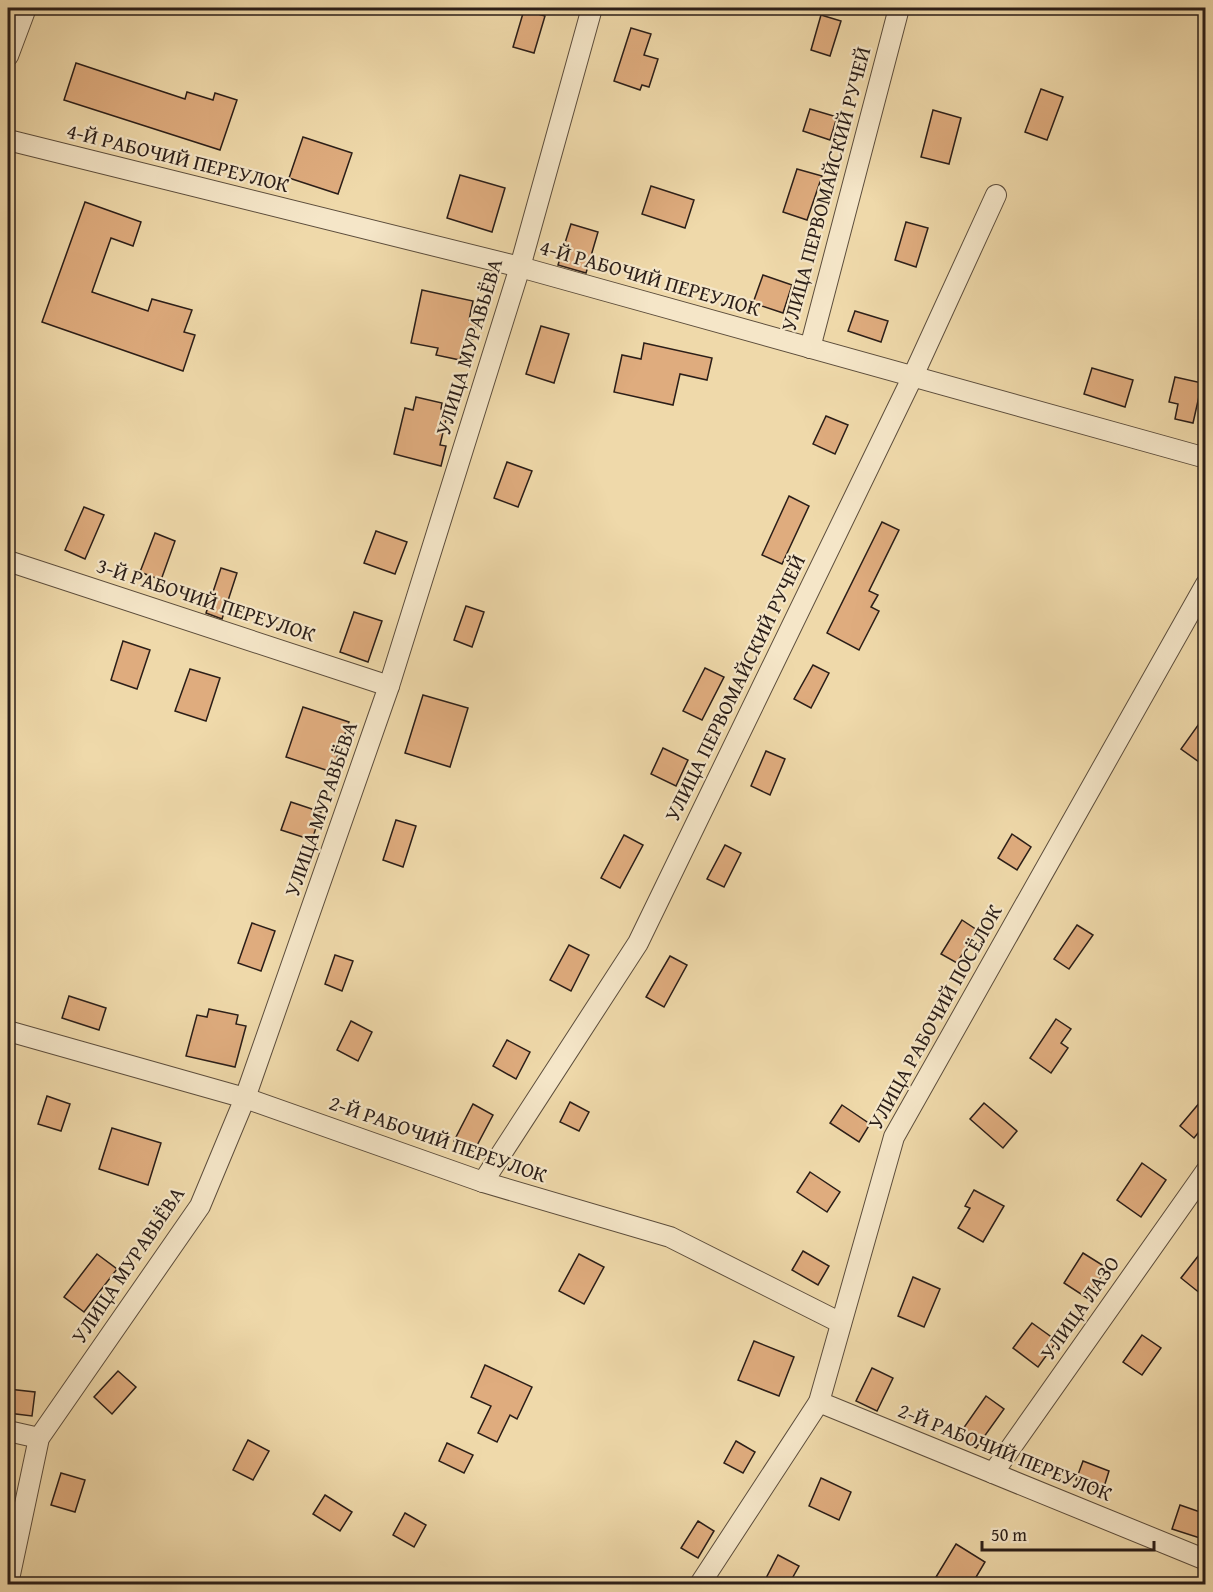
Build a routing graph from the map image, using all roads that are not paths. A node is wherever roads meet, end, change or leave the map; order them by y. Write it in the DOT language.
graph roads {
  1 [pos="26,8"];
  2 [pos="592,8"];
  3 [pos="899,8"];
  4 [pos="8,56"];
  5 [pos="8,140"];
  6 [pos="996,195"];
  7 [pos="520,267"];
  8 [pos="810,348"];
  9 [pos="913,376"];
  10 [pos="1206,458"];
  11 [pos="8,561"];
  12 [pos="1206,584"];
  13 [pos="389,686"];
  14 [pos="8,1031"];
  15 [pos="244,1098"];
  16 [pos="1206,1171"];
  17 [pos="483,1182"];
  18 [pos="841,1323"];
  19 [pos="819,1402"];
  20 [pos="8,1431"];
  21 [pos="39,1438"];
  22 [pos="993,1473"];
  23 [pos="1206,1560"];
  24 [pos="9,1584"];
  25 [pos="700,1584"];
  1 -- 4 [label="street"];
  2 -- 7 [label="street, УЛИЦА МУРАВЬЁВА"];
  3 -- 8 [label="street, УЛИЦА ПЕРВОМАЙСКИЙ РУЧЕЙ"];
  5 -- 7 [label="street, 4-Й РАБОЧИЙ ПЕРЕУЛОК"];
  6 -- 9 [label="street, УЛИЦА ПЕРВОМАЙСКИЙ РУЧЕЙ"];
  7 -- 8 [label="street, 4-Й РАБОЧИЙ ПЕРЕУЛОК"];
  7 -- 13 [label="street, УЛИЦА МУРАВЬЁВА"];
  8 -- 9 [label="street, 4-Й РАБОЧИЙ ПЕРЕУЛОК"];
  9 -- 10 [label="street, 4-Й РАБОЧИЙ ПЕРЕУЛОК"];
  9 -- 17 [label="street, УЛИЦА ПЕРВОМАЙСКИЙ РУЧЕЙ"];
  11 -- 13 [label="street, 3-Й РАБОЧИЙ ПЕРЕУЛОК"];
  12 -- 18 [label="street, УЛИЦА РАБОЧИЙ ПОСЁЛОК"];
  13 -- 15 [label="street, УЛИЦА МУРАВЬЁВА"];
  14 -- 15 [label="street, 2-Й РАБОЧИЙ ПЕРЕУЛОК"];
  15 -- 17 [label="street, 2-Й РАБОЧИЙ ПЕРЕУЛОК"];
  15 -- 21 [label="street, УЛИЦА МУРАВЬЁВА"];
  16 -- 22 [label="street, УЛИЦА ЛАЗО"];
  17 -- 18 [label="street, 2-Й РАБОЧИЙ ПЕРЕУЛОК"];
  18 -- 19 [label="street, УЛИЦА РАБОЧИЙ ПОСЁЛОК"];
  19 -- 22 [label="street, 2-Й РАБОЧИЙ ПЕРЕУЛОК"];
  19 -- 25 [label="street, УЛИЦА РАБОЧИЙ ПОСЁЛОК"];
  20 -- 21 [label="street"];
  21 -- 24 [label="street, УЛИЦА МУРАВЬЁВА"];
  22 -- 23 [label="street, 2-Й РАБОЧИЙ ПЕРЕУЛОК"];
}
